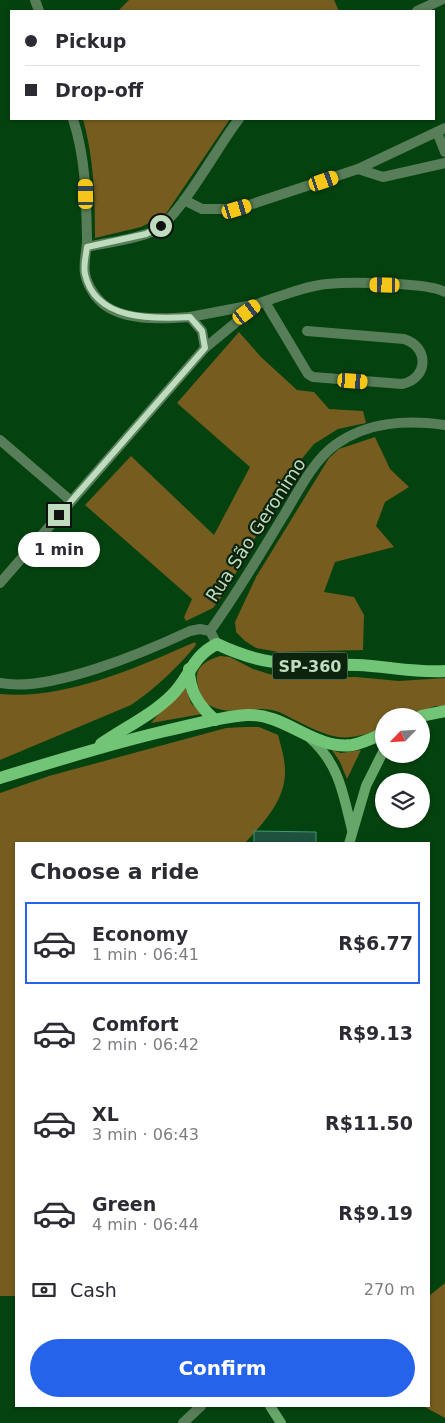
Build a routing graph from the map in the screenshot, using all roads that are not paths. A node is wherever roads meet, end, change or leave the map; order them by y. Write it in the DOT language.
graph roads {
  1 [pos="440,0"];
  2 [pos="419,10"];
  3 [pos="73,120"];
  4 [pos="238,120"];
  5 [pos="441,130"];
  6 [pos="445,152"];
  7 [pos="445,163"];
  8 [pos="358,169"];
  9 [pos="184,200"];
  10 [pos="87,247"];
  11 [pos="445,292"];
  12 [pos="261,303"];
  13 [pos="190,317"];
  14 [pos="307,331"];
  15 [pos="205,348"];
  16 [pos="445,425"];
  17 [pos="0,440"];
  18 [pos="71,501"];
  19 [pos="0,584"];
  20 [pos="210,631"];
  21 [pos="218,644"];
  22 [pos="189,669"];
  23 [pos="445,671"];
  24 [pos="0,683"];
  25 [pos="445,711"];
  26 [pos="430,714"];
  27 [pos="215,720"];
  28 [pos="303,732"];
  29 [pos="375,737"];
  30 [pos="95,748"];
  31 [pos="378,763"];
  32 [pos="0,778"];
  33 [pos="352,830"];
  34 [pos="349,842"];
  35 [pos="271,1407"];
  36 [pos="200,1408"];
  37 [pos="183,1423"];
  38 [pos="281,1423"];
  1 -- 2 [label="street"];
  3 -- 10 [label="street"];
  4 -- 9 [label="street"];
  5 -- 6 [label="street"];
  5 -- 8 [label="street"];
  7 -- 8 [label="street"];
  8 -- 9 [label="street"];
  9 -- 10 [label="street"];
  10 -- 13 [label="street"];
  11 -- 12 [label="street"];
  12 -- 13 [label="street"];
  12 -- 14 [label="street"];
  12 -- 15 [label="street"];
  13 -- 15 [label="street"];
  15 -- 18 [label="street"];
  16 -- 20 [label="street, Rua São Geronimo"];
  17 -- 18 [label="street"];
  18 -- 19 [label="street"];
  20 -- 21 [label="street"];
  20 -- 24 [label="street"];
  21 -- 22 [label="main road"];
  21 -- 23 [label="main road, SP-360"];
  22 -- 27 [label="main road"];
  22 -- 30 [label="main road"];
  25 -- 26 [label="main road"];
  27 -- 28 [label="main road"];
  27 -- 30 [label="main road"];
  28 -- 29 [label="main road"];
  28 -- 33 [label="street"];
  30 -- 32 [label="main road"];
  31 -- 33 [label="street"];
  33 -- 34 [label="street"];
  35 -- 38 [label="street"];
  36 -- 37 [label="street"];
}
